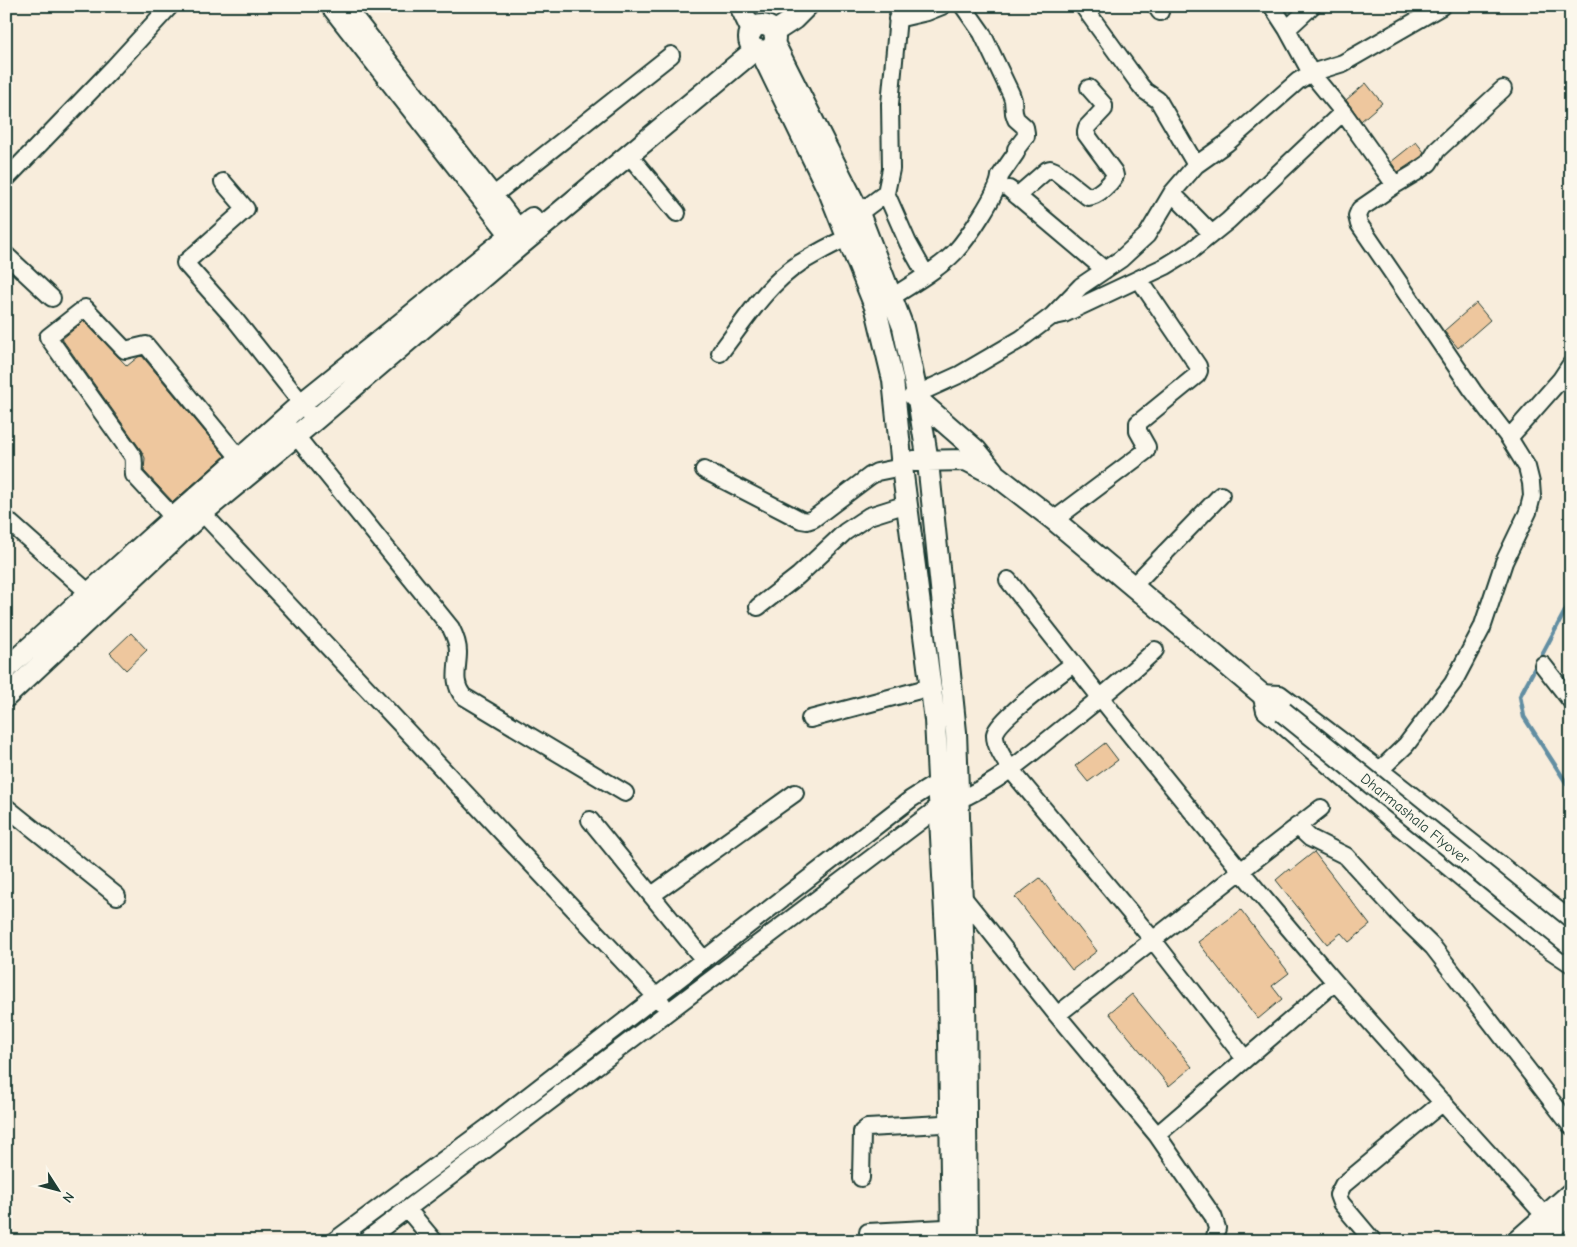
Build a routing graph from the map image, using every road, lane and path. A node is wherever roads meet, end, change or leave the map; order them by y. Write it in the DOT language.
graph roads {
  1 [pos="170,6"];
  2 [pos="329,6"];
  3 [pos="346,6"];
  4 [pos="740,6"];
  5 [pos="755,6"];
  6 [pos="801,6"];
  7 [pos="807,6"];
  8 [pos="942,6"];
  9 [pos="963,6"];
  10 [pos="1083,6"];
  11 [pos="1272,6"];
  12 [pos="1312,6"];
  13 [pos="1442,6"];
  14 [pos="898,13"];
  15 [pos="1287,29"];
  16 [pos="762,37"];
  17 [pos="671,55"];
  18 [pos="1312,73"];
  19 [pos="1089,88"];
  20 [pos="1503,89"];
  21 [pos="1343,112"];
  22 [pos="629,155"];
  23 [pos="1196,165"];
  24 [pos="6,179"];
  25 [pos="223,182"];
  26 [pos="1000,182"];
  27 [pos="1395,184"];
  28 [pos="886,193"];
  29 [pos="1172,193"];
  30 [pos="494,194"];
  31 [pos="1017,196"];
  32 [pos="677,213"];
  33 [pos="859,213"];
  34 [pos="1212,234"];
  35 [pos="519,238"];
  36 [pos="847,238"];
  37 [pos="6,256"];
  38 [pos="1105,270"];
  39 [pos="926,275"];
  40 [pos="1139,279"];
  41 [pos="892,297"];
  42 [pos="52,298"];
  43 [pos="1052,316"];
  44 [pos="720,352"];
  45 [pos="1571,364"];
  46 [pos="893,380"];
  47 [pos="918,396"];
  48 [pos="302,404"];
  49 [pos="315,420"];
  50 [pos="289,428"];
  51 [pos="1509,438"];
  52 [pos="240,459"];
  53 [pos="928,462"];
  54 [pos="902,464"];
  55 [pos="704,470"];
  56 [pos="997,476"];
  57 [pos="1221,495"];
  58 [pos="907,504"];
  59 [pos="197,507"];
  60 [pos="174,518"];
  61 [pos="6,519"];
  62 [pos="1054,520"];
  63 [pos="1008,580"];
  64 [pos="1133,586"];
  65 [pos="89,593"];
  66 [pos="104,606"];
  67 [pos="758,607"];
  68 [pos="1155,650"];
  69 [pos="1073,664"];
  70 [pos="1543,665"];
  71 [pos="6,669"];
  72 [pos="931,687"];
  73 [pos="1261,693"];
  74 [pos="6,696"];
  75 [pos="1100,698"];
  76 [pos="1571,702"];
  77 [pos="810,719"];
  78 [pos="1011,770"];
  79 [pos="1380,770"];
  80 [pos="958,778"];
  81 [pos="938,783"];
  82 [pos="625,793"];
  83 [pos="796,793"];
  84 [pos="959,801"];
  85 [pos="6,807"];
  86 [pos="940,807"];
  87 [pos="1321,808"];
  88 [pos="590,820"];
  89 [pos="1297,826"];
  90 [pos="1240,871"];
  91 [pos="652,895"];
  92 [pos="117,896"];
  93 [pos="962,896"];
  94 [pos="1569,916"];
  95 [pos="1153,940"];
  96 [pos="1571,945"];
  97 [pos="1544,946"];
  98 [pos="704,960"];
  99 [pos="1571,964"];
  100 [pos="1335,982"];
  101 [pos="656,997"];
  102 [pos="669,1010"];
  103 [pos="1057,1015"];
  104 [pos="1245,1059"];
  105 [pos="1443,1102"];
  106 [pos="958,1123"];
  107 [pos="1571,1126"];
  108 [pos="1157,1135"];
  109 [pos="862,1178"];
  110 [pos="1571,1192"];
  111 [pos="408,1210"];
  112 [pos="1571,1212"];
  113 [pos="1545,1216"];
  114 [pos="868,1232"];
  115 [pos="961,1236"];
  116 [pos="334,1241"];
  117 [pos="365,1241"];
  118 [pos="434,1241"];
  119 [pos="1214,1241"];
  120 [pos="1373,1241"];
  121 [pos="1516,1241"];
  122 [pos="1538,1241"];
  1 -- 24 [label="street"];
  2 -- 35 [label="street"];
  3 -- 30 [label="street"];
  4 -- 16 [label="main road"];
  5 -- 16 [label="main road"];
  6 -- 16 [label="main road"];
  7 -- 16 [label="main road"];
  8 -- 14 [label="street"];
  9 -- 26 [label="street"];
  10 -- 23 [label="street"];
  11 -- 15 [label="street"];
  12 -- 15 [label="street"];
  13 -- 18 [label="street"];
  14 -- 28 [label="street"];
  15 -- 18 [label="street"];
  16 -- 22 [label="main road"];
  16 -- 33 [label="main road"];
  16 -- 35 [label="main road"];
  16 -- 36 [label="main road"];
  17 -- 30 [label="street"];
  18 -- 21 [label="street"];
  18 -- 23 [label="street"];
  19 -- 31 [label="street"];
  20 -- 27 [label="street"];
  21 -- 27 [label="street"];
  21 -- 34 [label="street"];
  22 -- 32 [label="street"];
  22 -- 35 [label="main road"];
  23 -- 29 [label="street"];
  25 -- 48 [label="street"];
  26 -- 31 [label="street"];
  26 -- 39 [label="street"];
  27 -- 51 [label="street"];
  28 -- 33 [label="street"];
  28 -- 39 [label="street"];
  29 -- 34 [label="street"];
  29 -- 38 [label="street"];
  30 -- 35 [label="street"];
  31 -- 38 [label="street"];
  33 -- 41 [label="main road"];
  34 -- 40 [label="street"];
  35 -- 48 [label="main road"];
  35 -- 49 [label="main road"];
  36 -- 44 [label="street"];
  36 -- 46 [label="main road"];
  37 -- 42 [label="street"];
  38 -- 43 [label="street"];
  39 -- 41 [label="street"];
  40 -- 43 [label="street"];
  40 -- 62 [label="street"];
  41 -- 47 [label="main road"];
  43 -- 47 [label="street"];
  45 -- 51 [label="street"];
  46 -- 47 [label="main road"];
  46 -- 54 [label="main road"];
  47 -- 53 [label="main road"];
  47 -- 56 [label="main road"];
  48 -- 49 [label="street"];
  48 -- 50 [label="main road"];
  49 -- 50 [label="main road"];
  50 -- 52 [label="main road"];
  50 -- 59 [label="main road"];
  50 -- 82 [label="street"];
  51 -- 79 [label="street"];
  52 -- 59 [label="main road"];
  52 -- 60 [label="street"];
  53 -- 54 [label="main road"];
  53 -- 56 [label="main road"];
  53 -- 80 [label="main road"];
  54 -- 55 [label="street"];
  54 -- 58 [label="main road"];
  56 -- 62 [label="main road, Dharmashala Flyover"];
  57 -- 64 [label="street"];
  58 -- 67 [label="street"];
  58 -- 72 [label="main road"];
  59 -- 60 [label="main road"];
  59 -- 66 [label="main road"];
  59 -- 101 [label="street"];
  60 -- 65 [label="main road"];
  61 -- 65 [label="street"];
  62 -- 64 [label="main road, Dharmashala Flyover"];
  63 -- 69 [label="street"];
  64 -- 73 [label="main road, Dharmashala Flyover"];
  65 -- 66 [label="street"];
  65 -- 71 [label="main road"];
  66 -- 74 [label="main road"];
  68 -- 75 [label="street"];
  69 -- 75 [label="street"];
  69 -- 78 [label="street"];
  70 -- 76 [label="street"];
  72 -- 77 [label="street"];
  72 -- 81 [label="main road"];
  73 -- 79 [label="street"];
  73 -- 96 [label="main road, Dharmashala Flyover, bridge"];
  73 -- 97 [label="street"];
  75 -- 78 [label="street"];
  75 -- 90 [label="street"];
  78 -- 84 [label="street"];
  78 -- 95 [label="street"];
  79 -- 94 [label="street"];
  80 -- 81 [label="street"];
  80 -- 84 [label="main road"];
  81 -- 86 [label="main road"];
  81 -- 98 [label="street"];
  83 -- 91 [label="street"];
  84 -- 86 [label="street"];
  84 -- 93 [label="main road"];
  85 -- 92 [label="street"];
  86 -- 102 [label="street"];
  86 -- 106 [label="main road"];
  87 -- 89 [label="street"];
  88 -- 91 [label="street"];
  89 -- 90 [label="street"];
  89 -- 107 [label="street"];
  90 -- 95 [label="street"];
  90 -- 100 [label="street"];
  91 -- 98 [label="street"];
  93 -- 103 [label="street"];
  93 -- 106 [label="main road"];
  94 -- 97 [label="street"];
  95 -- 103 [label="street"];
  95 -- 104 [label="street"];
  97 -- 99 [label="street"];
  98 -- 101 [label="street"];
  100 -- 104 [label="street"];
  100 -- 105 [label="street"];
  101 -- 102 [label="street"];
  101 -- 116 [label="street"];
  102 -- 111 [label="street"];
  103 -- 108 [label="street"];
  104 -- 108 [label="street"];
  105 -- 113 [label="street"];
  105 -- 120 [label="street"];
  106 -- 109 [label="street"];
  106 -- 115 [label="main road"];
  108 -- 119 [label="street"];
  110 -- 113 [label="main road"];
  111 -- 117 [label="street"];
  111 -- 118 [label="street"];
  112 -- 122 [label="main road"];
  113 -- 121 [label="main road"];
  114 -- 115 [label="street"];
}
